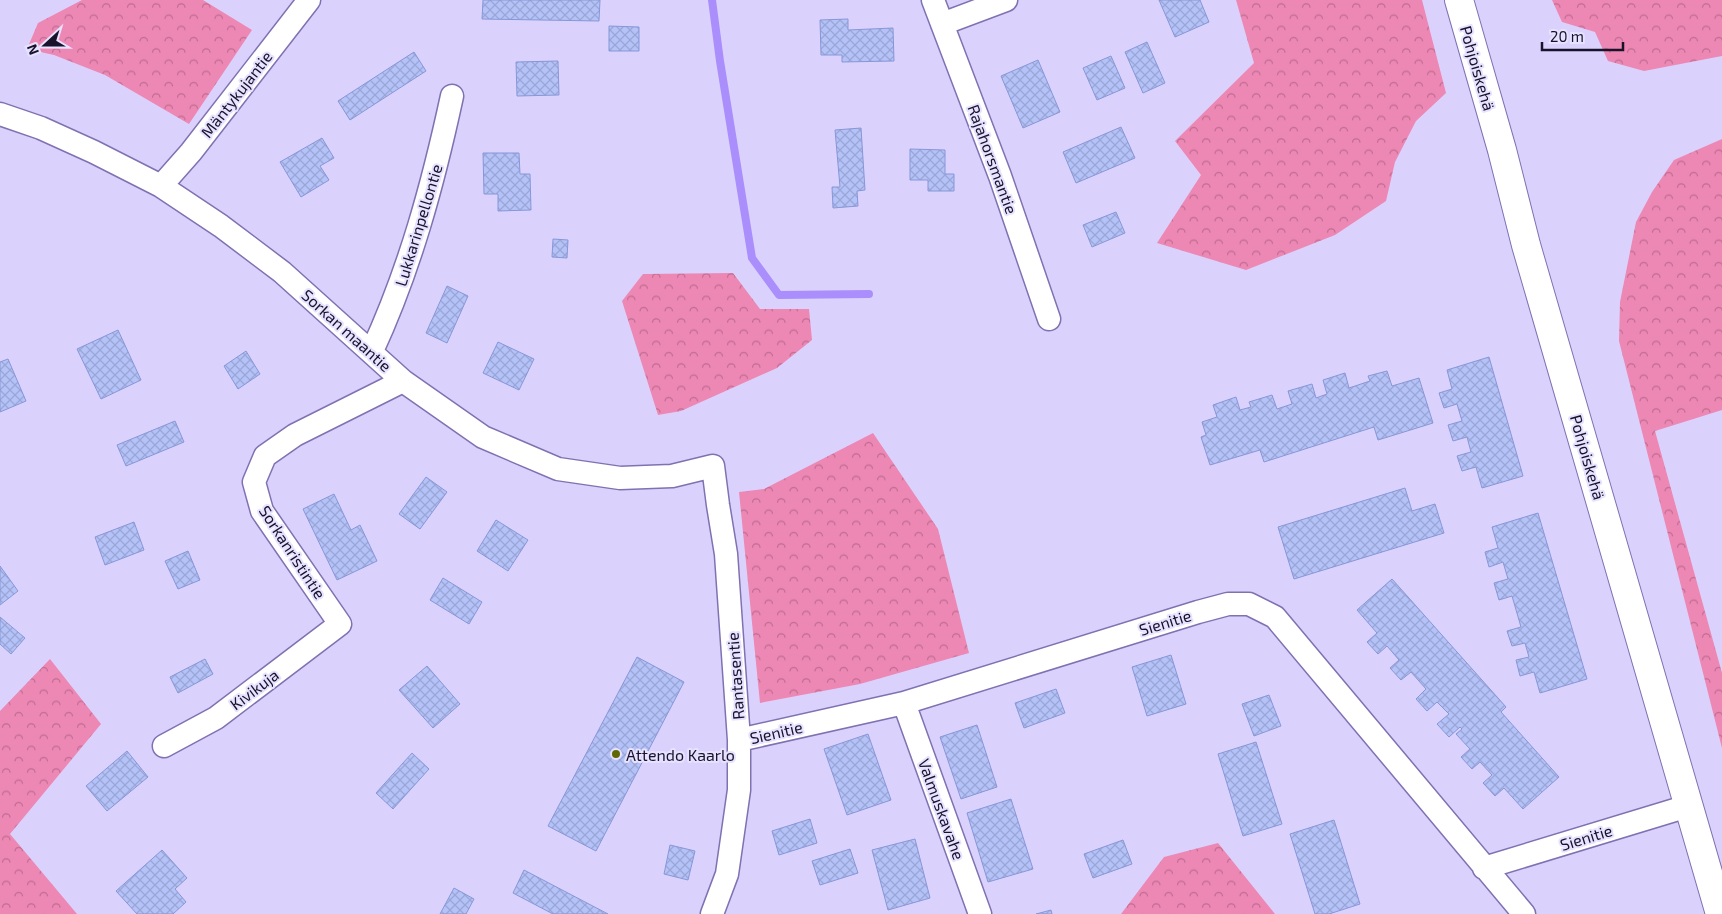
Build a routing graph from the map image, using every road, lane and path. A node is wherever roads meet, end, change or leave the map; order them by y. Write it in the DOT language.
graph roads {
  1 [pos="309,0"];
  2 [pos="933,0"];
  3 [pos="1006,0"];
  4 [pos="1459,0"];
  5 [pos="942,24"];
  6 [pos="452,96"];
  7 [pos="0,114"];
  8 [pos="161,186"];
  9 [pos="1049,319"];
  10 [pos="372,351"];
  11 [pos="403,380"];
  12 [pos="713,466"];
  13 [pos="340,624"];
  14 [pos="904,703"];
  15 [pos="739,740"];
  16 [pos="164,746"];
  17 [pos="1688,806"];
  18 [pos="1484,868"];
  19 [pos="712,914"];
  20 [pos="980,914"];
  21 [pos="1524,914"];
  22 [pos="1720,914"];
  1 -- 8 [label="street, Mäntykujantie"];
  2 -- 5 [label="street, Rajahorsmantie"];
  3 -- 5 [label="street"];
  4 -- 17 [label="main road, Pohjoiskehä"];
  5 -- 9 [label="street, Rajahorsmantie"];
  6 -- 10 [label="street, Lukkarinpellontie"];
  7 -- 8 [label="street, Sorkan maantie"];
  8 -- 10 [label="street, Sorkan maantie"];
  10 -- 11 [label="street, Sorkan maantie"];
  11 -- 12 [label="street, Sorkan maantie"];
  11 -- 13 [label="street, Sorkanristintie"];
  12 -- 15 [label="street, Rantasentie"];
  13 -- 16 [label="street, Kivikuja"];
  14 -- 15 [label="street, Sienitie"];
  14 -- 18 [label="street, Sienitie"];
  14 -- 20 [label="street, Valmuskavahe"];
  15 -- 19 [label="street, Rantasentie"];
  17 -- 18 [label="street, Sienitie"];
  17 -- 22 [label="main road, Pohjoiskehä"];
  18 -- 21 [label="street, Sienitie"];
}
